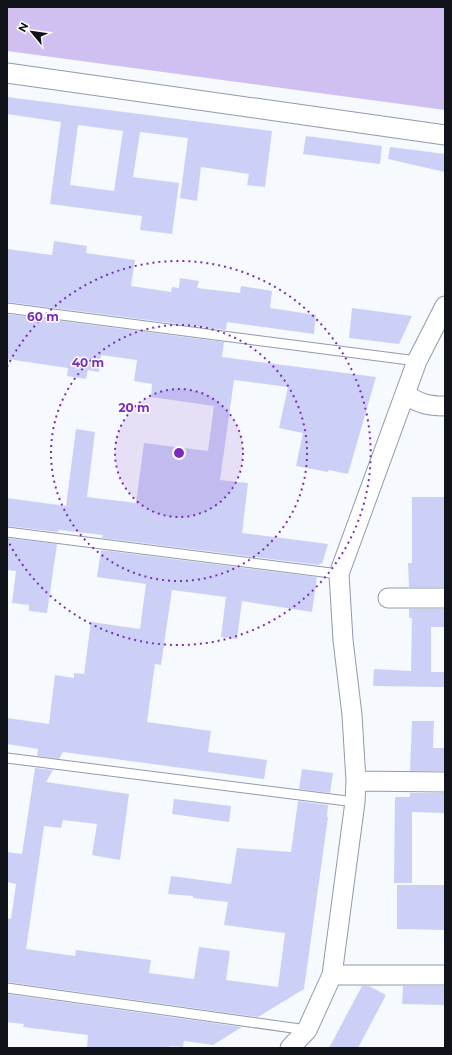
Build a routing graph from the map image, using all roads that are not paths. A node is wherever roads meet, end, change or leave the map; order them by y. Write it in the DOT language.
graph roads {
  1 [pos="7,73"];
  2 [pos="445,135"];
  3 [pos="445,306"];
  4 [pos="7,308"];
  5 [pos="417,361"];
  6 [pos="405,394"];
  7 [pos="445,406"];
  8 [pos="7,532"];
  9 [pos="339,574"];
  10 [pos="388,598"];
  11 [pos="445,598"];
  12 [pos="7,758"];
  13 [pos="356,781"];
  14 [pos="445,782"];
  15 [pos="356,802"];
  16 [pos="332,975"];
  17 [pos="445,975"];
  18 [pos="7,988"];
  19 [pos="308,1030"];
  20 [pos="290,1048"];
  1 -- 2 [label="street"];
  3 -- 5 [label="street"];
  4 -- 5 [label="lane"];
  5 -- 6 [label="street"];
  6 -- 7 [label="street"];
  6 -- 9 [label="street"];
  8 -- 9 [label="lane"];
  9 -- 13 [label="street"];
  10 -- 11 [label="street"];
  12 -- 15 [label="lane"];
  13 -- 14 [label="street"];
  13 -- 15 [label="street"];
  15 -- 16 [label="street"];
  16 -- 17 [label="street"];
  16 -- 19 [label="street"];
  18 -- 19 [label="lane"];
  19 -- 20 [label="street"];
}
